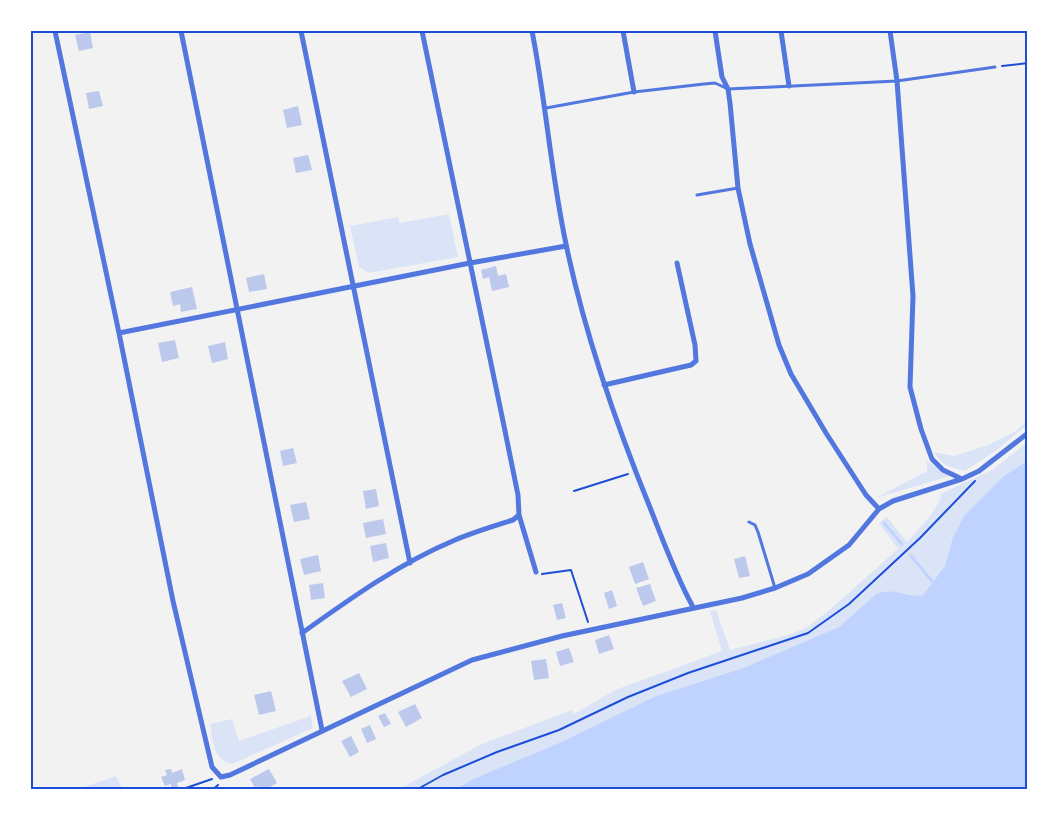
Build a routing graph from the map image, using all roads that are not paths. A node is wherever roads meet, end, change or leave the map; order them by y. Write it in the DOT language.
graph roads {
  1 [pos="55,31"];
  2 [pos="180,31"];
  3 [pos="301,31"];
  4 [pos="422,31"];
  5 [pos="532,31"];
  6 [pos="623,31"];
  7 [pos="714,31"];
  8 [pos="781,31"];
  9 [pos="890,31"];
  10 [pos="994,67"];
  11 [pos="897,81"];
  12 [pos="789,86"];
  13 [pos="728,89"];
  14 [pos="634,92"];
  15 [pos="546,108"];
  16 [pos="738,188"];
  17 [pos="697,195"];
  18 [pos="566,246"];
  19 [pos="470,263"];
  20 [pos="677,263"];
  21 [pos="352,286"];
  22 [pos="235,310"];
  23 [pos="119,333"];
  24 [pos="604,385"];
  25 [pos="1028,433"];
  26 [pos="962,479"];
  27 [pos="879,509"];
  28 [pos="519,515"];
  29 [pos="749,522"];
  30 [pos="410,563"];
  31 [pos="536,572"];
  32 [pos="775,588"];
  33 [pos="693,607"];
  34 [pos="302,633"];
  35 [pos="322,730"];
  1 -- 23 [label="street"];
  2 -- 22 [label="street"];
  3 -- 21 [label="street"];
  4 -- 19 [label="street"];
  5 -- 15 [label="street"];
  6 -- 14 [label="street"];
  7 -- 13 [label="street"];
  8 -- 12 [label="street"];
  9 -- 11 [label="street"];
  10 -- 11 [label="lane"];
  11 -- 12 [label="lane"];
  11 -- 26 [label="street"];
  12 -- 13 [label="lane"];
  13 -- 14 [label="lane"];
  13 -- 16 [label="street"];
  14 -- 15 [label="lane"];
  15 -- 18 [label="street"];
  16 -- 17 [label="lane"];
  16 -- 27 [label="street"];
  18 -- 19 [label="street"];
  18 -- 24 [label="street"];
  19 -- 21 [label="street"];
  19 -- 28 [label="street"];
  20 -- 24 [label="street"];
  21 -- 22 [label="street"];
  21 -- 30 [label="street"];
  22 -- 23 [label="street"];
  22 -- 34 [label="street"];
  23 -- 35 [label="street"];
  24 -- 33 [label="street"];
  25 -- 26 [label="street"];
  26 -- 27 [label="street"];
  27 -- 32 [label="street"];
  28 -- 30 [label="street"];
  28 -- 31 [label="street"];
  29 -- 32 [label="lane"];
  30 -- 34 [label="street"];
  32 -- 33 [label="street"];
  33 -- 35 [label="street"];
  34 -- 35 [label="street"];
}
